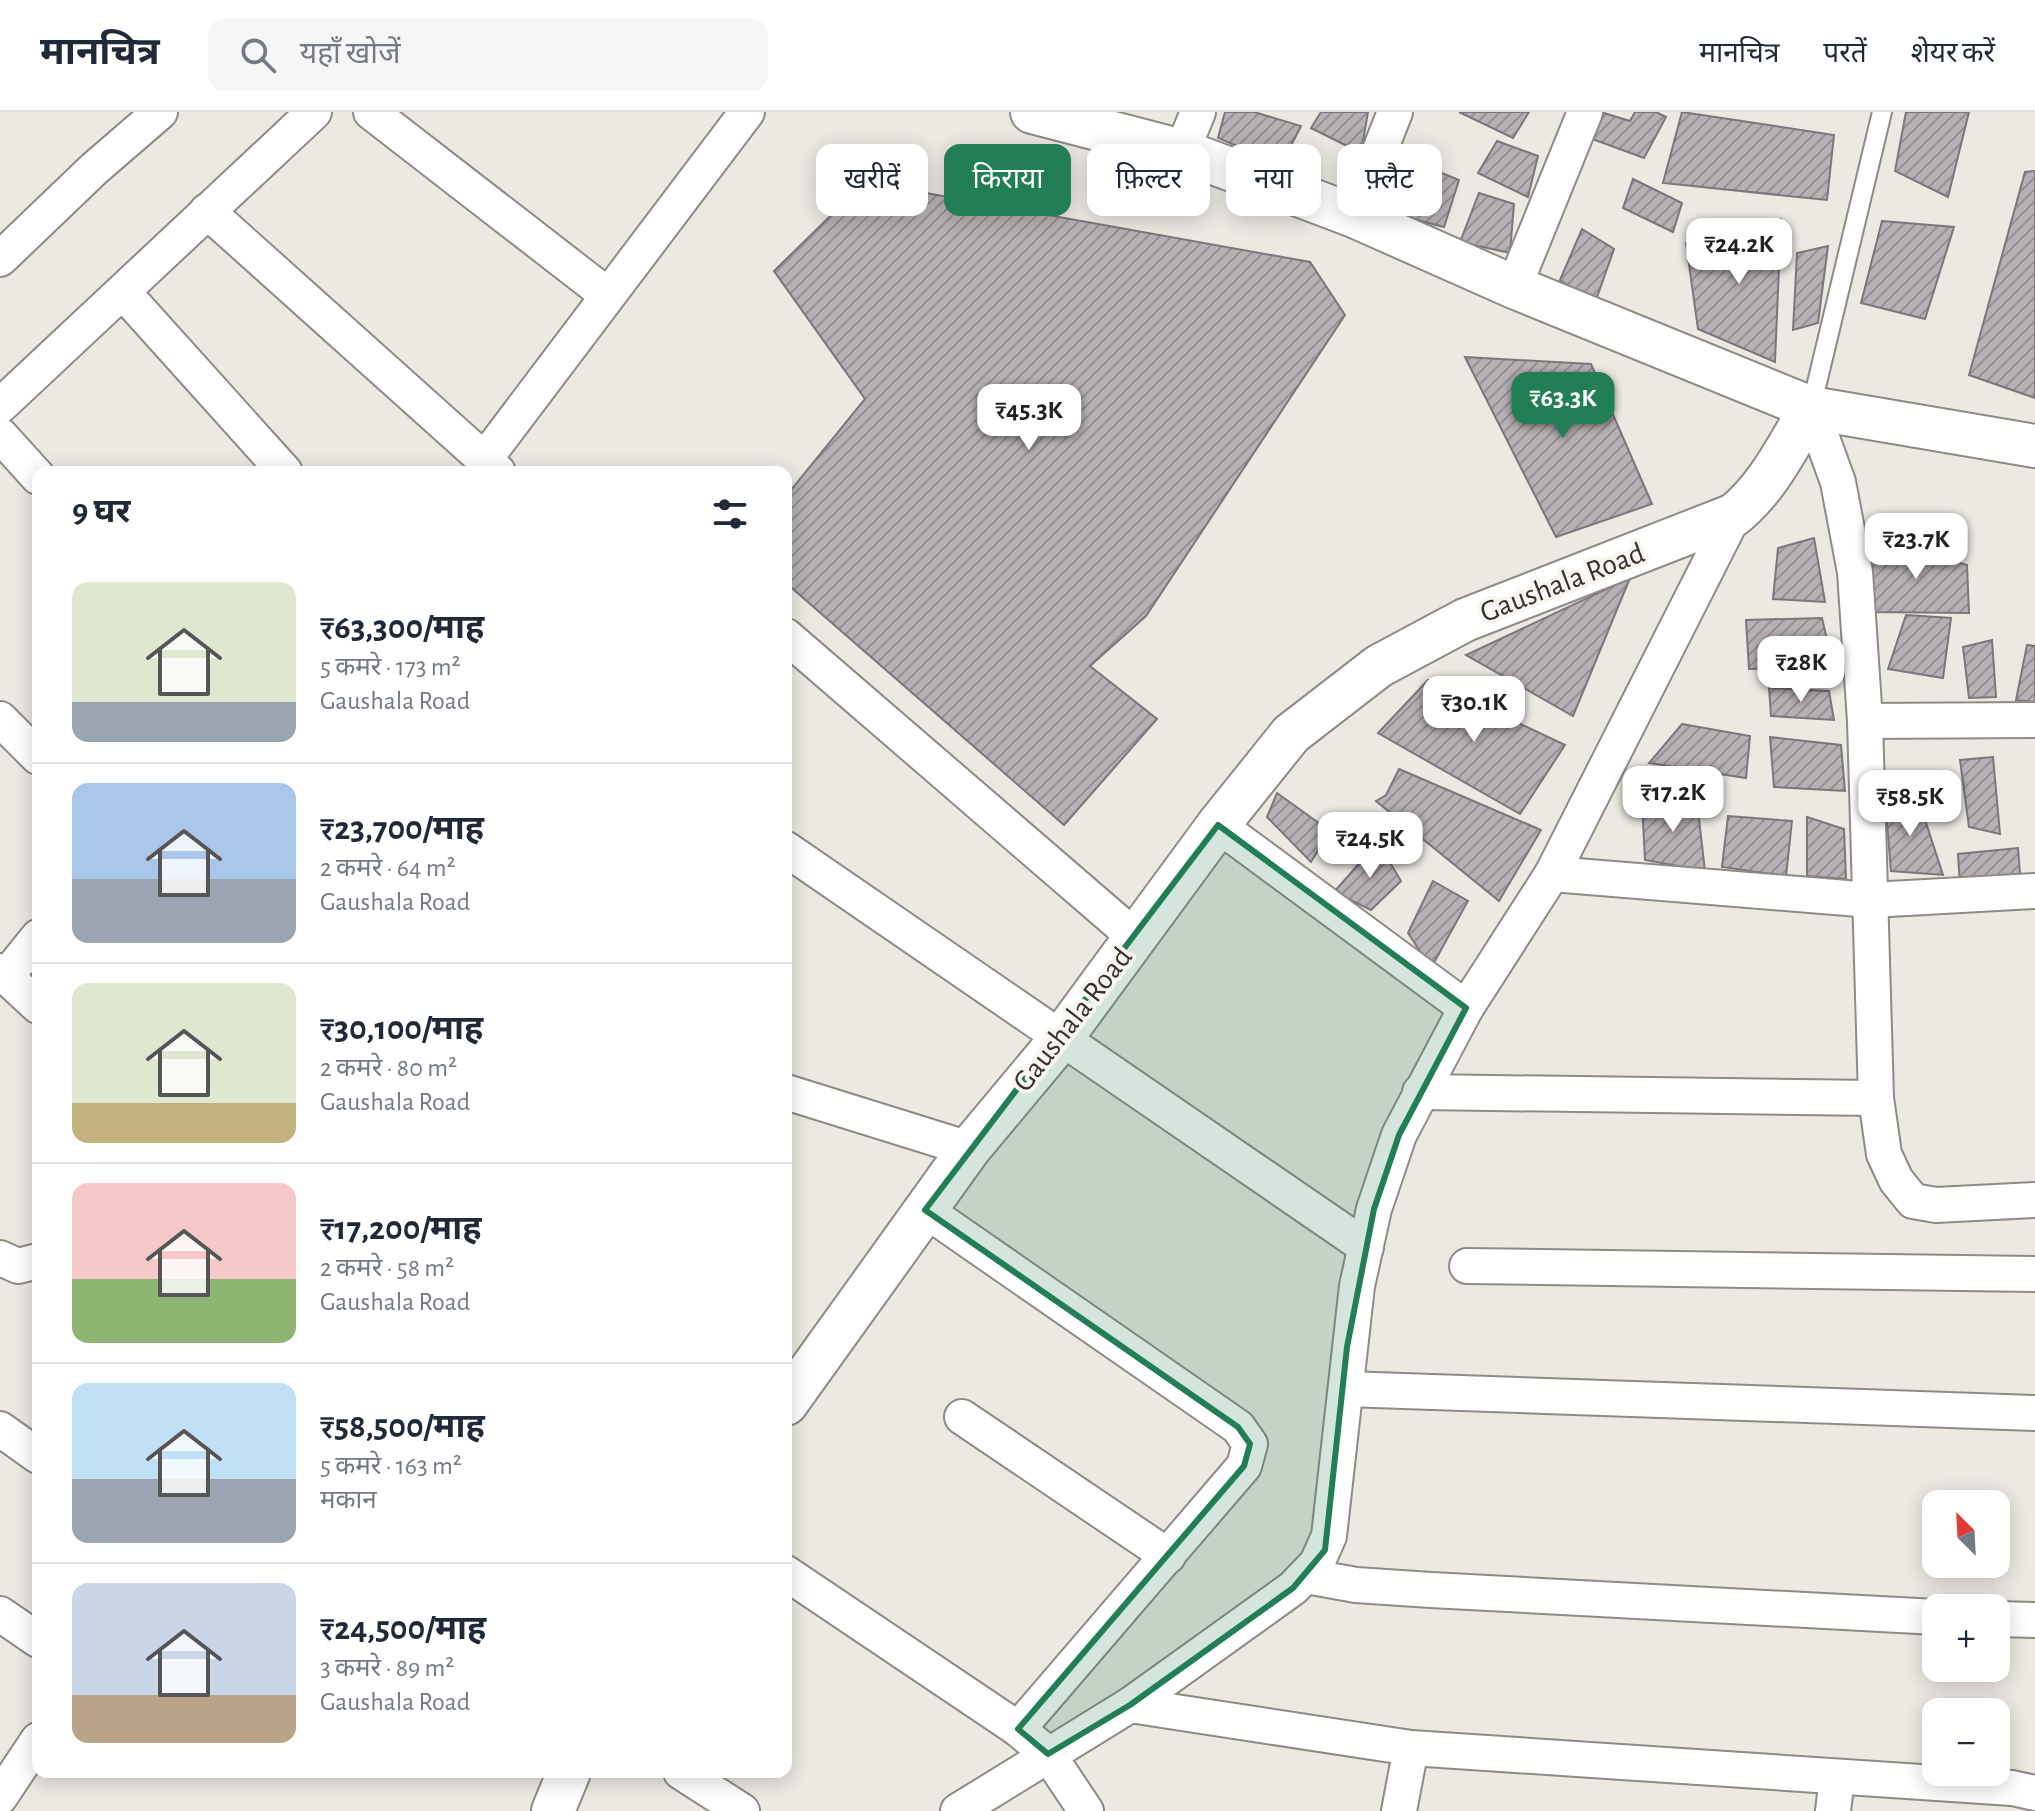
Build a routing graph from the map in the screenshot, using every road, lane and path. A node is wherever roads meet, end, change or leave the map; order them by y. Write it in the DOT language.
graph roads {
  1 [pos="160,112"];
  2 [pos="314,112"];
  3 [pos="371,112"];
  4 [pos="747,112"];
  5 [pos="1032,112"];
  6 [pos="1198,112"];
  7 [pos="1395,112"];
  8 [pos="1585,112"];
  9 [pos="1882,112"];
  10 [pos="1155,144"];
  11 [pos="1185,144"];
  12 [pos="1382,144"];
  13 [pos="1210,162"];
  14 [pos="1337,210"];
  15 [pos="207,211"];
  16 [pos="1354,216"];
  17 [pos="0,259"];
  18 [pos="1514,287"];
  19 [pos="123,292"];
  20 [pos="606,294"];
  21 [pos="0,406"];
  22 [pos="1811,408"];
  23 [pos="0,435"];
  24 [pos="2035,446"];
  25 [pos="280,466"];
  26 [pos="491,466"];
  27 [pos="32,470"];
  28 [pos="1734,515"];
  29 [pos="792,641"];
  30 [pos="0,719"];
  31 [pos="2035,720"];
  32 [pos="1865,721"];
  33 [pos="32,751"];
  34 [pos="1218,825"];
  35 [pos="792,853"];
  36 [pos="1552,874"];
  37 [pos="2035,891"];
  38 [pos="1871,900"];
  39 [pos="1136,938"];
  40 [pos="32,943"];
  41 [pos="3,974"];
  42 [pos="32,1001"];
  43 [pos="1466,1008"];
  44 [pos="1060,1040"];
  45 [pos="1420,1092"];
  46 [pos="792,1094"];
  47 [pos="1876,1098"];
  48 [pos="969,1149"];
  49 [pos="2035,1200"];
  50 [pos="925,1210"];
  51 [pos="1366,1247"];
  52 [pos="0,1258"];
  53 [pos="32,1262"];
  54 [pos="1467,1266"];
  55 [pos="2035,1274"];
  56 [pos="1346,1389"];
  57 [pos="792,1396"];
  58 [pos="2035,1413"];
  59 [pos="962,1417"];
  60 [pos="0,1429"];
  61 [pos="32,1452"];
  62 [pos="1168,1556"];
  63 [pos="1306,1576"];
  64 [pos="792,1577"];
  65 [pos="0,1614"];
  66 [pos="1922,1616"];
  67 [pos="2010,1619"];
  68 [pos="2035,1620"];
  69 [pos="32,1636"];
  70 [pos="1130,1705"];
  71 [pos="1018,1729"];
  72 [pos="1411,1748"];
  73 [pos="32,1749"];
  74 [pos="1048,1754"];
  75 [pos="1837,1777"];
  76 [pos="567,1778"];
  77 [pos="690,1778"];
  78 [pos="2035,1793"];
  79 [pos="0,1797"];
  80 [pos="553,1811"];
  81 [pos="742,1811"];
  82 [pos="958,1811"];
  83 [pos="1086,1811"];
  84 [pos="1399,1811"];
  85 [pos="1833,1811"];
  1 -- 17 [label="street"];
  2 -- 15 [label="street"];
  3 -- 20 [label="street"];
  4 -- 20 [label="street"];
  5 -- 10 [label="street"];
  6 -- 11 [label="street"];
  7 -- 12 [label="street"];
  8 -- 18 [label="street"];
  9 -- 22 [label="lane"];
  13 -- 14 [label="street"];
  15 -- 19 [label="street"];
  15 -- 26 [label="street"];
  16 -- 18 [label="street"];
  18 -- 22 [label="street"];
  19 -- 21 [label="street"];
  19 -- 25 [label="street"];
  20 -- 26 [label="street"];
  22 -- 24 [label="street"];
  22 -- 28 [label="street, Gaushala Road"];
  22 -- 32 [label="street"];
  23 -- 27 [label="street"];
  28 -- 34 [label="street, Gaushala Road"];
  28 -- 36 [label="street"];
  29 -- 39 [label="street"];
  30 -- 33 [label="street"];
  31 -- 32 [label="street"];
  32 -- 38 [label="street"];
  34 -- 39 [label="street, Gaushala Road"];
  34 -- 43 [label="street"];
  35 -- 44 [label="street"];
  36 -- 38 [label="street"];
  36 -- 43 [label="street"];
  37 -- 38 [label="street"];
  38 -- 47 [label="street"];
  39 -- 44 [label="street, Gaushala Road"];
  40 -- 41 [label="street"];
  41 -- 42 [label="street"];
  43 -- 45 [label="street"];
  44 -- 48 [label="street, Gaushala Road"];
  44 -- 51 [label="street"];
  45 -- 47 [label="street"];
  45 -- 51 [label="street"];
  46 -- 48 [label="street"];
  47 -- 49 [label="street"];
  48 -- 50 [label="street, Gaushala Road"];
  50 -- 57 [label="street, Gaushala Road"];
  50 -- 62 [label="street"];
  51 -- 56 [label="street"];
  52 -- 53 [label="street"];
  54 -- 55 [label="street"];
  56 -- 58 [label="street"];
  56 -- 63 [label="street"];
  59 -- 62 [label="street"];
  60 -- 61 [label="street"];
  62 -- 71 [label="street"];
  63 -- 66 [label="street"];
  63 -- 70 [label="street"];
  64 -- 71 [label="street"];
  65 -- 69 [label="street"];
  67 -- 68 [label="street"];
  70 -- 72 [label="street"];
  70 -- 74 [label="street"];
  71 -- 74 [label="street"];
  72 -- 75 [label="street"];
  72 -- 84 [label="street"];
  73 -- 79 [label="street"];
  74 -- 82 [label="street"];
  74 -- 83 [label="street"];
  75 -- 78 [label="street"];
  75 -- 85 [label="street"];
  76 -- 80 [label="street"];
  77 -- 81 [label="street"];
}
